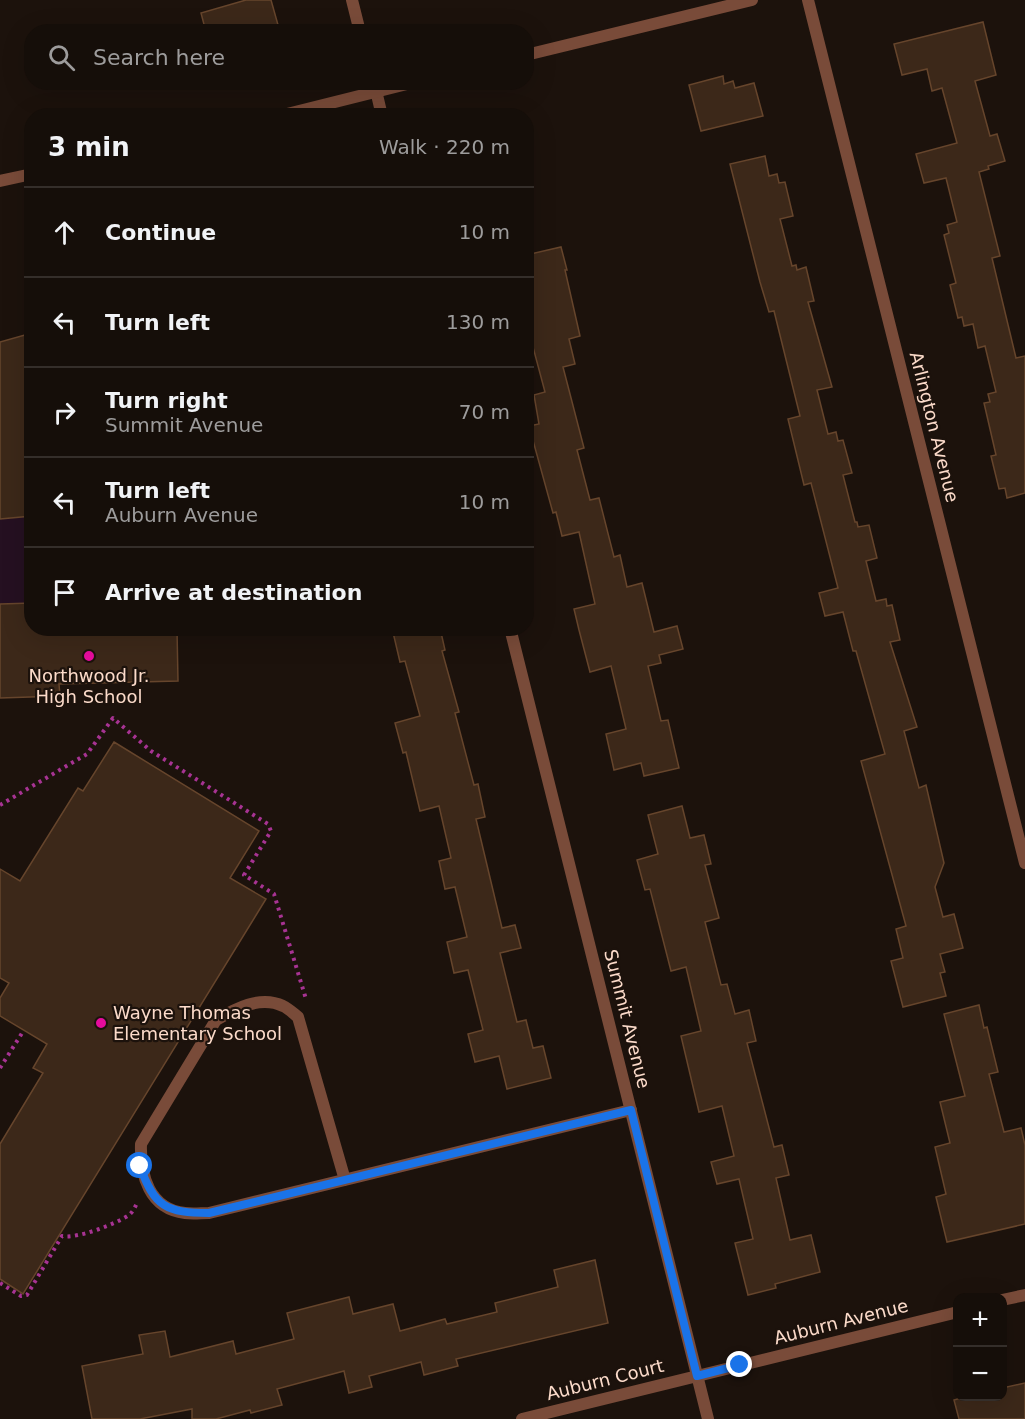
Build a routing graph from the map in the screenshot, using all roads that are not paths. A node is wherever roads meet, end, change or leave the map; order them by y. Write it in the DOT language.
graph roads {
  1 [pos="352,0"];
  2 [pos="752,0"];
  3 [pos="808,0"];
  4 [pos="358,24"];
  5 [pos="534,53"];
  6 [pos="365,90"];
  7 [pos="376,90"];
  8 [pos="305,108"];
  9 [pos="380,108"];
  10 [pos="24,176"];
  11 [pos="0,181"];
  12 [pos="512,636"];
  13 [pos="1025,863"];
  14 [pos="631,1110"];
  15 [pos="345,1180"];
  16 [pos="1025,1295"];
  17 [pos="1007,1299"];
  18 [pos="953,1313"];
  19 [pos="697,1376"];
  20 [pos="522,1419"];
  21 [pos="708,1419"];
  1 -- 4 [label="street"];
  2 -- 5 [label="street"];
  3 -- 13 [label="street, Arlington Avenue"];
  6 -- 8 [label="street"];
  7 -- 9 [label="street"];
  10 -- 11 [label="street"];
  12 -- 14 [label="street, Summit Avenue"];
  14 -- 15 [label="street"];
  14 -- 19 [label="street, Summit Avenue"];
  15 -- 15 [label="street"];
  16 -- 17 [label="street"];
  18 -- 19 [label="street, Auburn Avenue"];
  19 -- 20 [label="street, Auburn Court"];
  19 -- 21 [label="street, Summit Avenue"];
}
